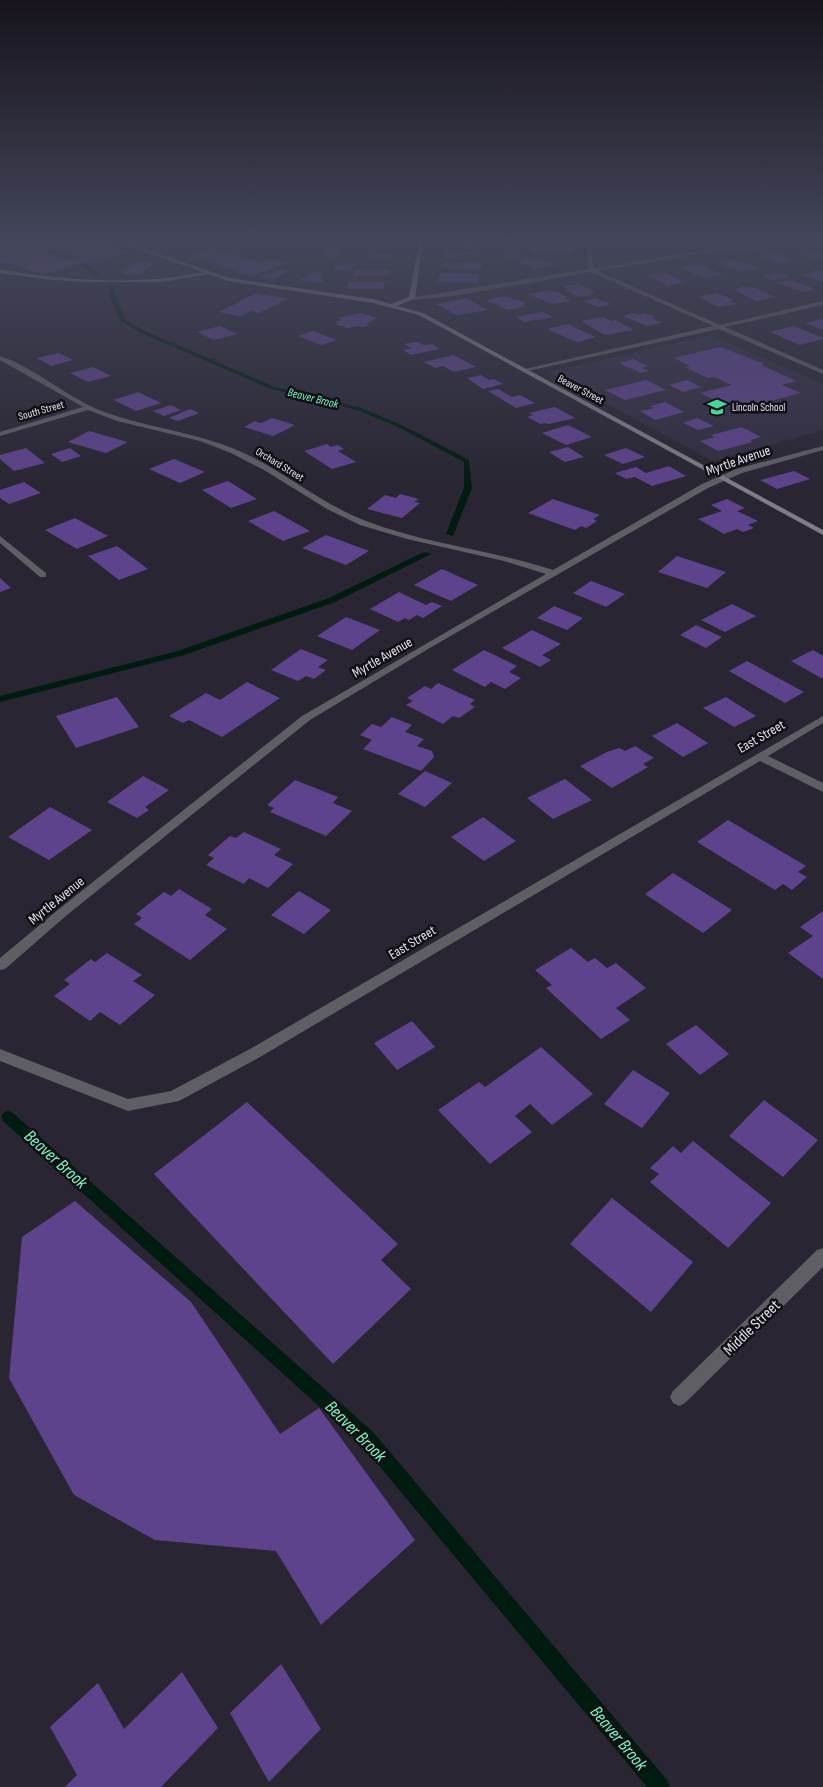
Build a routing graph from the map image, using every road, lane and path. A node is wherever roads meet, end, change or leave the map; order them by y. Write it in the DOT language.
graph roads {
  1 [pos="440,324"];
  2 [pos="712,324"];
  3 [pos="723,324"];
  4 [pos="716,326"];
  5 [pos="0,358"];
  6 [pos="525,371"];
  7 [pos="823,372"];
  8 [pos="88,408"];
  9 [pos="0,434"];
  10 [pos="823,448"];
  11 [pos="721,478"];
  12 [pos="823,533"];
  13 [pos="0,539"];
  14 [pos="553,573"];
  15 [pos="43,575"];
  16 [pos="823,719"];
  17 [pos="759,756"];
  18 [pos="823,788"];
  19 [pos="0,965"];
  20 [pos="0,1055"];
  21 [pos="823,1256"];
  22 [pos="679,1397"];
  1 -- 6 [label="street, Beaver Street"];
  2 -- 4 [label="street"];
  3 -- 4 [label="street"];
  4 -- 6 [label="street"];
  4 -- 7 [label="street"];
  5 -- 8 [label="street, Orchard Street"];
  6 -- 11 [label="street, Beaver Street"];
  8 -- 9 [label="street, South Street"];
  8 -- 14 [label="street, Orchard Street"];
  10 -- 11 [label="street, Myrtle Avenue"];
  11 -- 12 [label="street, Beaver Street"];
  11 -- 14 [label="street, Myrtle Avenue"];
  13 -- 15 [label="street"];
  14 -- 19 [label="street, Myrtle Avenue"];
  16 -- 17 [label="street, East Street"];
  17 -- 18 [label="street"];
  17 -- 20 [label="street, East Street"];
  21 -- 22 [label="street, Middle Street"];
}
